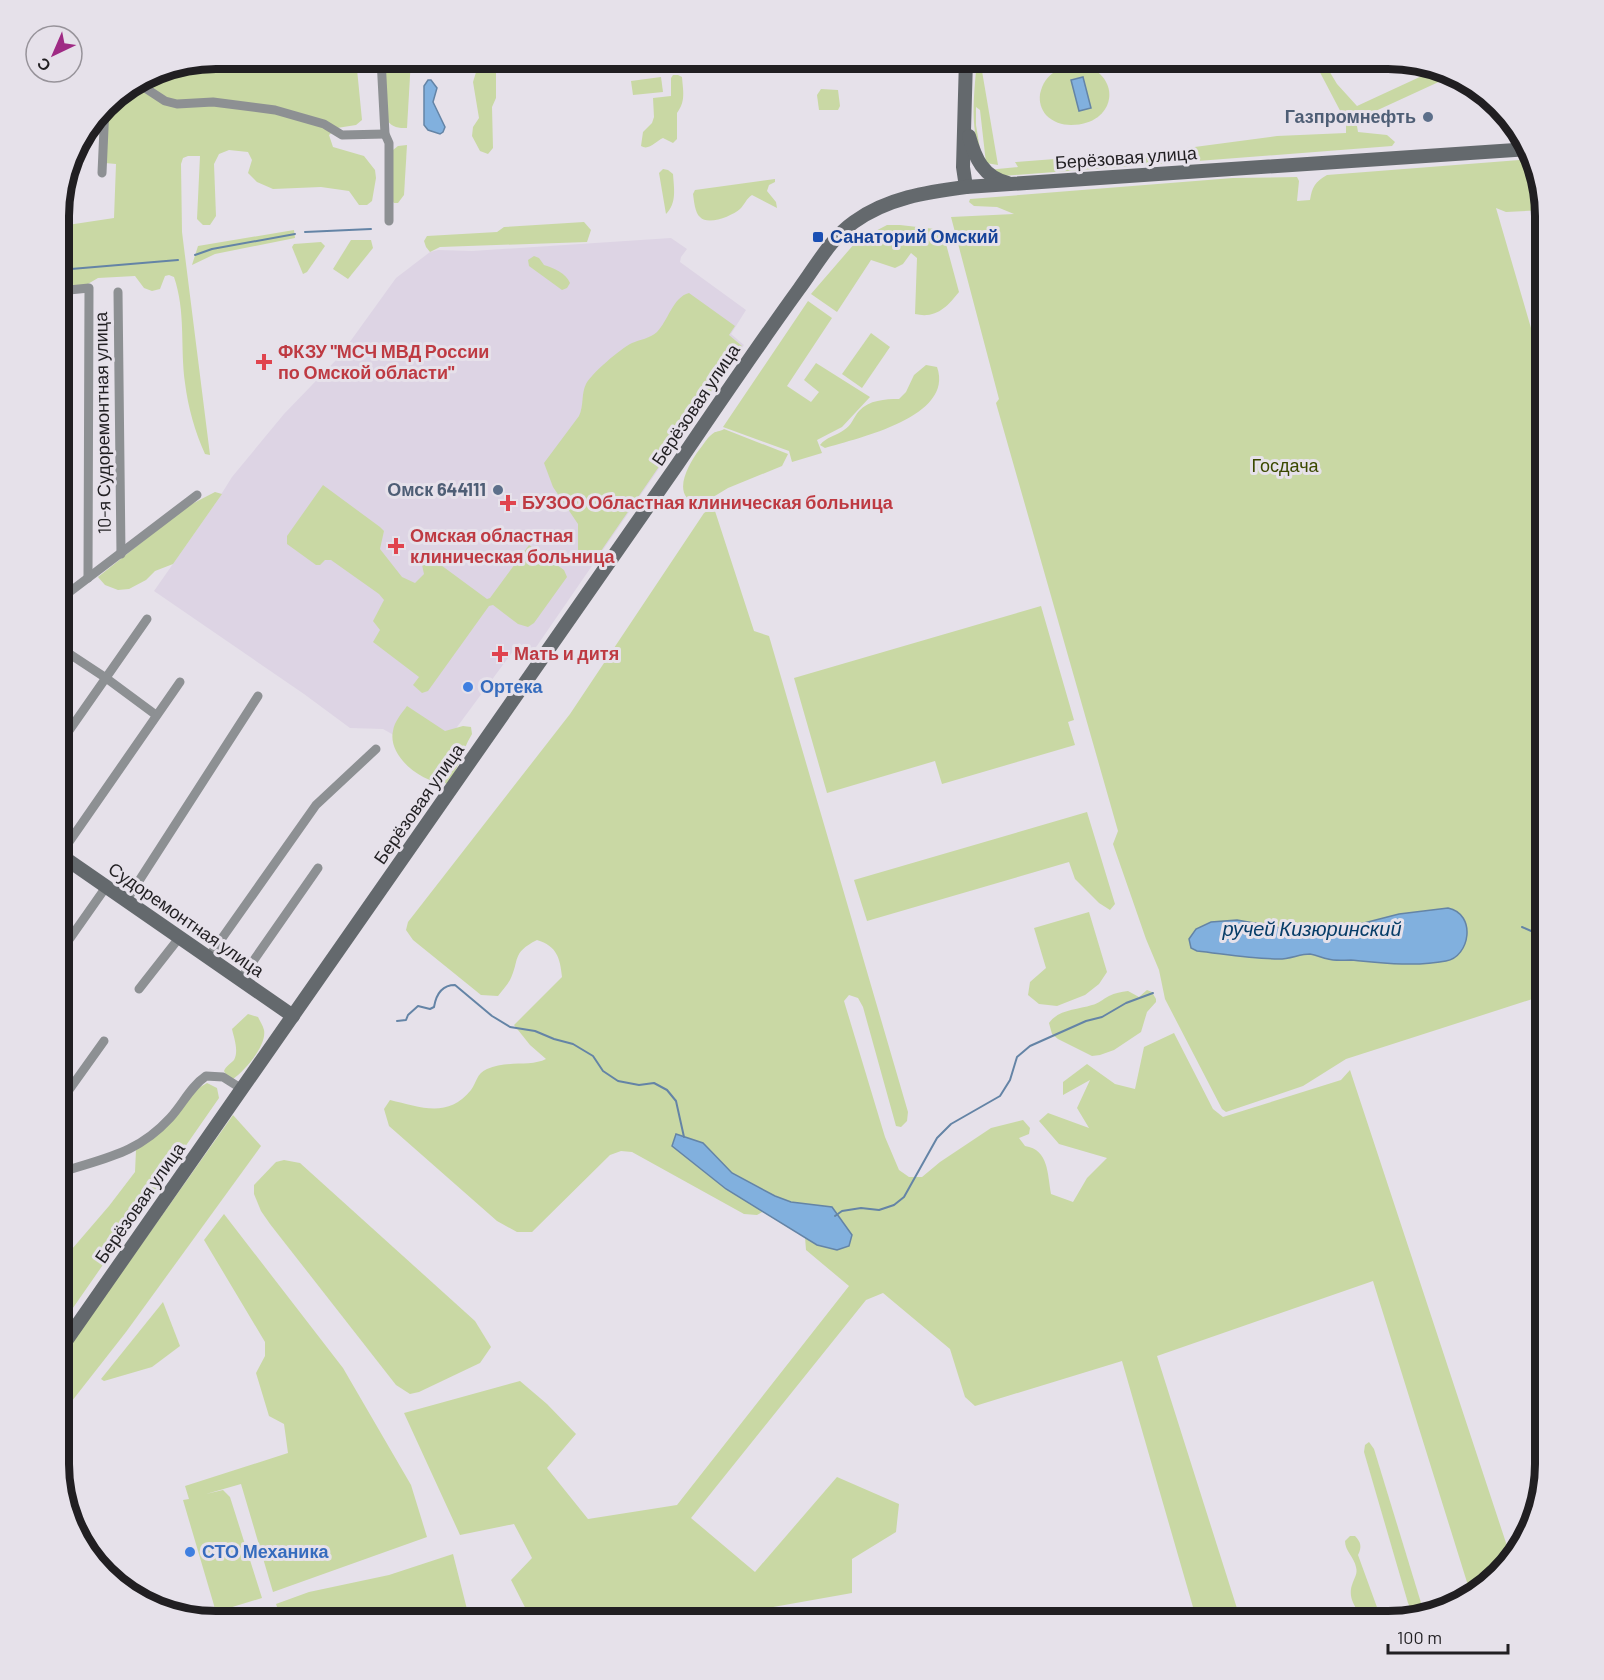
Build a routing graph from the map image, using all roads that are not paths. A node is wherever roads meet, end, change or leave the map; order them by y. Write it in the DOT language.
graph roads {
  1 [pos="382,69"];
  2 [pos="966,69"];
  3 [pos="966,69"];
  4 [pos="145,88"];
  5 [pos="104,120"];
  6 [pos="385,134"];
  7 [pos="969,136"];
  8 [pos="1519,150"];
  9 [pos="102,173"];
  10 [pos="1013,184"];
  11 [pos="966,187"];
  12 [pos="388,221"];
  13 [pos="69,290"];
  14 [pos="118,292"];
  15 [pos="197,495"];
  16 [pos="121,554"];
  17 [pos="88,578"];
  18 [pos="69,592"];
  19 [pos="147,618"];
  20 [pos="69,654"];
  21 [pos="106,678"];
  22 [pos="180,682"];
  23 [pos="258,696"];
  24 [pos="156,715"];
  25 [pos="69,731"];
  26 [pos="376,749"];
  27 [pos="69,841"];
  28 [pos="69,862"];
  29 [pos="318,868"];
  30 [pos="106,887"];
  31 [pos="126,901"];
  32 [pos="179,938"];
  33 [pos="69,940"];
  34 [pos="208,958"];
  35 [pos="240,980"];
  36 [pos="139,989"];
  37 [pos="293,1016"];
  38 [pos="104,1041"];
  39 [pos="242,1089"];
  40 [pos="69,1090"];
  41 [pos="69,1170"];
  42 [pos="69,1336"];
  1 -- 6 [label="street"];
  2 -- 7 [label="main road"];
  3 -- 11 [label="main road"];
  4 -- 6 [label="street"];
  5 -- 9 [label="street"];
  6 -- 12 [label="street"];
  7 -- 10 [label="main road"];
  7 -- 11 [label="main road"];
  8 -- 10 [label="main road, Берёзовая улица"];
  10 -- 11 [label="main road, Берёзовая улица"];
  11 -- 37 [label="main road, Берёзовая улица"];
  13 -- 17 [label="street"];
  14 -- 16 [label="street, 10-я Судоремонтная улица"];
  15 -- 16 [label="street"];
  16 -- 17 [label="street"];
  17 -- 18 [label="street"];
  19 -- 21 [label="street"];
  20 -- 21 [label="street"];
  21 -- 24 [label="street"];
  21 -- 25 [label="street"];
  22 -- 24 [label="street"];
  23 -- 31 [label="street"];
  24 -- 27 [label="street"];
  26 -- 34 [label="street"];
  28 -- 30 [label="main road, Судоремонтная улица"];
  29 -- 35 [label="street"];
  30 -- 31 [label="main road, Судоремонтная улица"];
  30 -- 33 [label="street"];
  31 -- 32 [label="main road, Судоремонтная улица"];
  32 -- 34 [label="main road, Судоремонтная улица"];
  32 -- 36 [label="street"];
  34 -- 35 [label="main road, Судоремонтная улица"];
  35 -- 37 [label="main road, Судоремонтная улица"];
  37 -- 39 [label="main road, Берёзовая улица"];
  38 -- 40 [label="street"];
  39 -- 41 [label="street"];
  39 -- 42 [label="main road, Берёзовая улица"];
}
